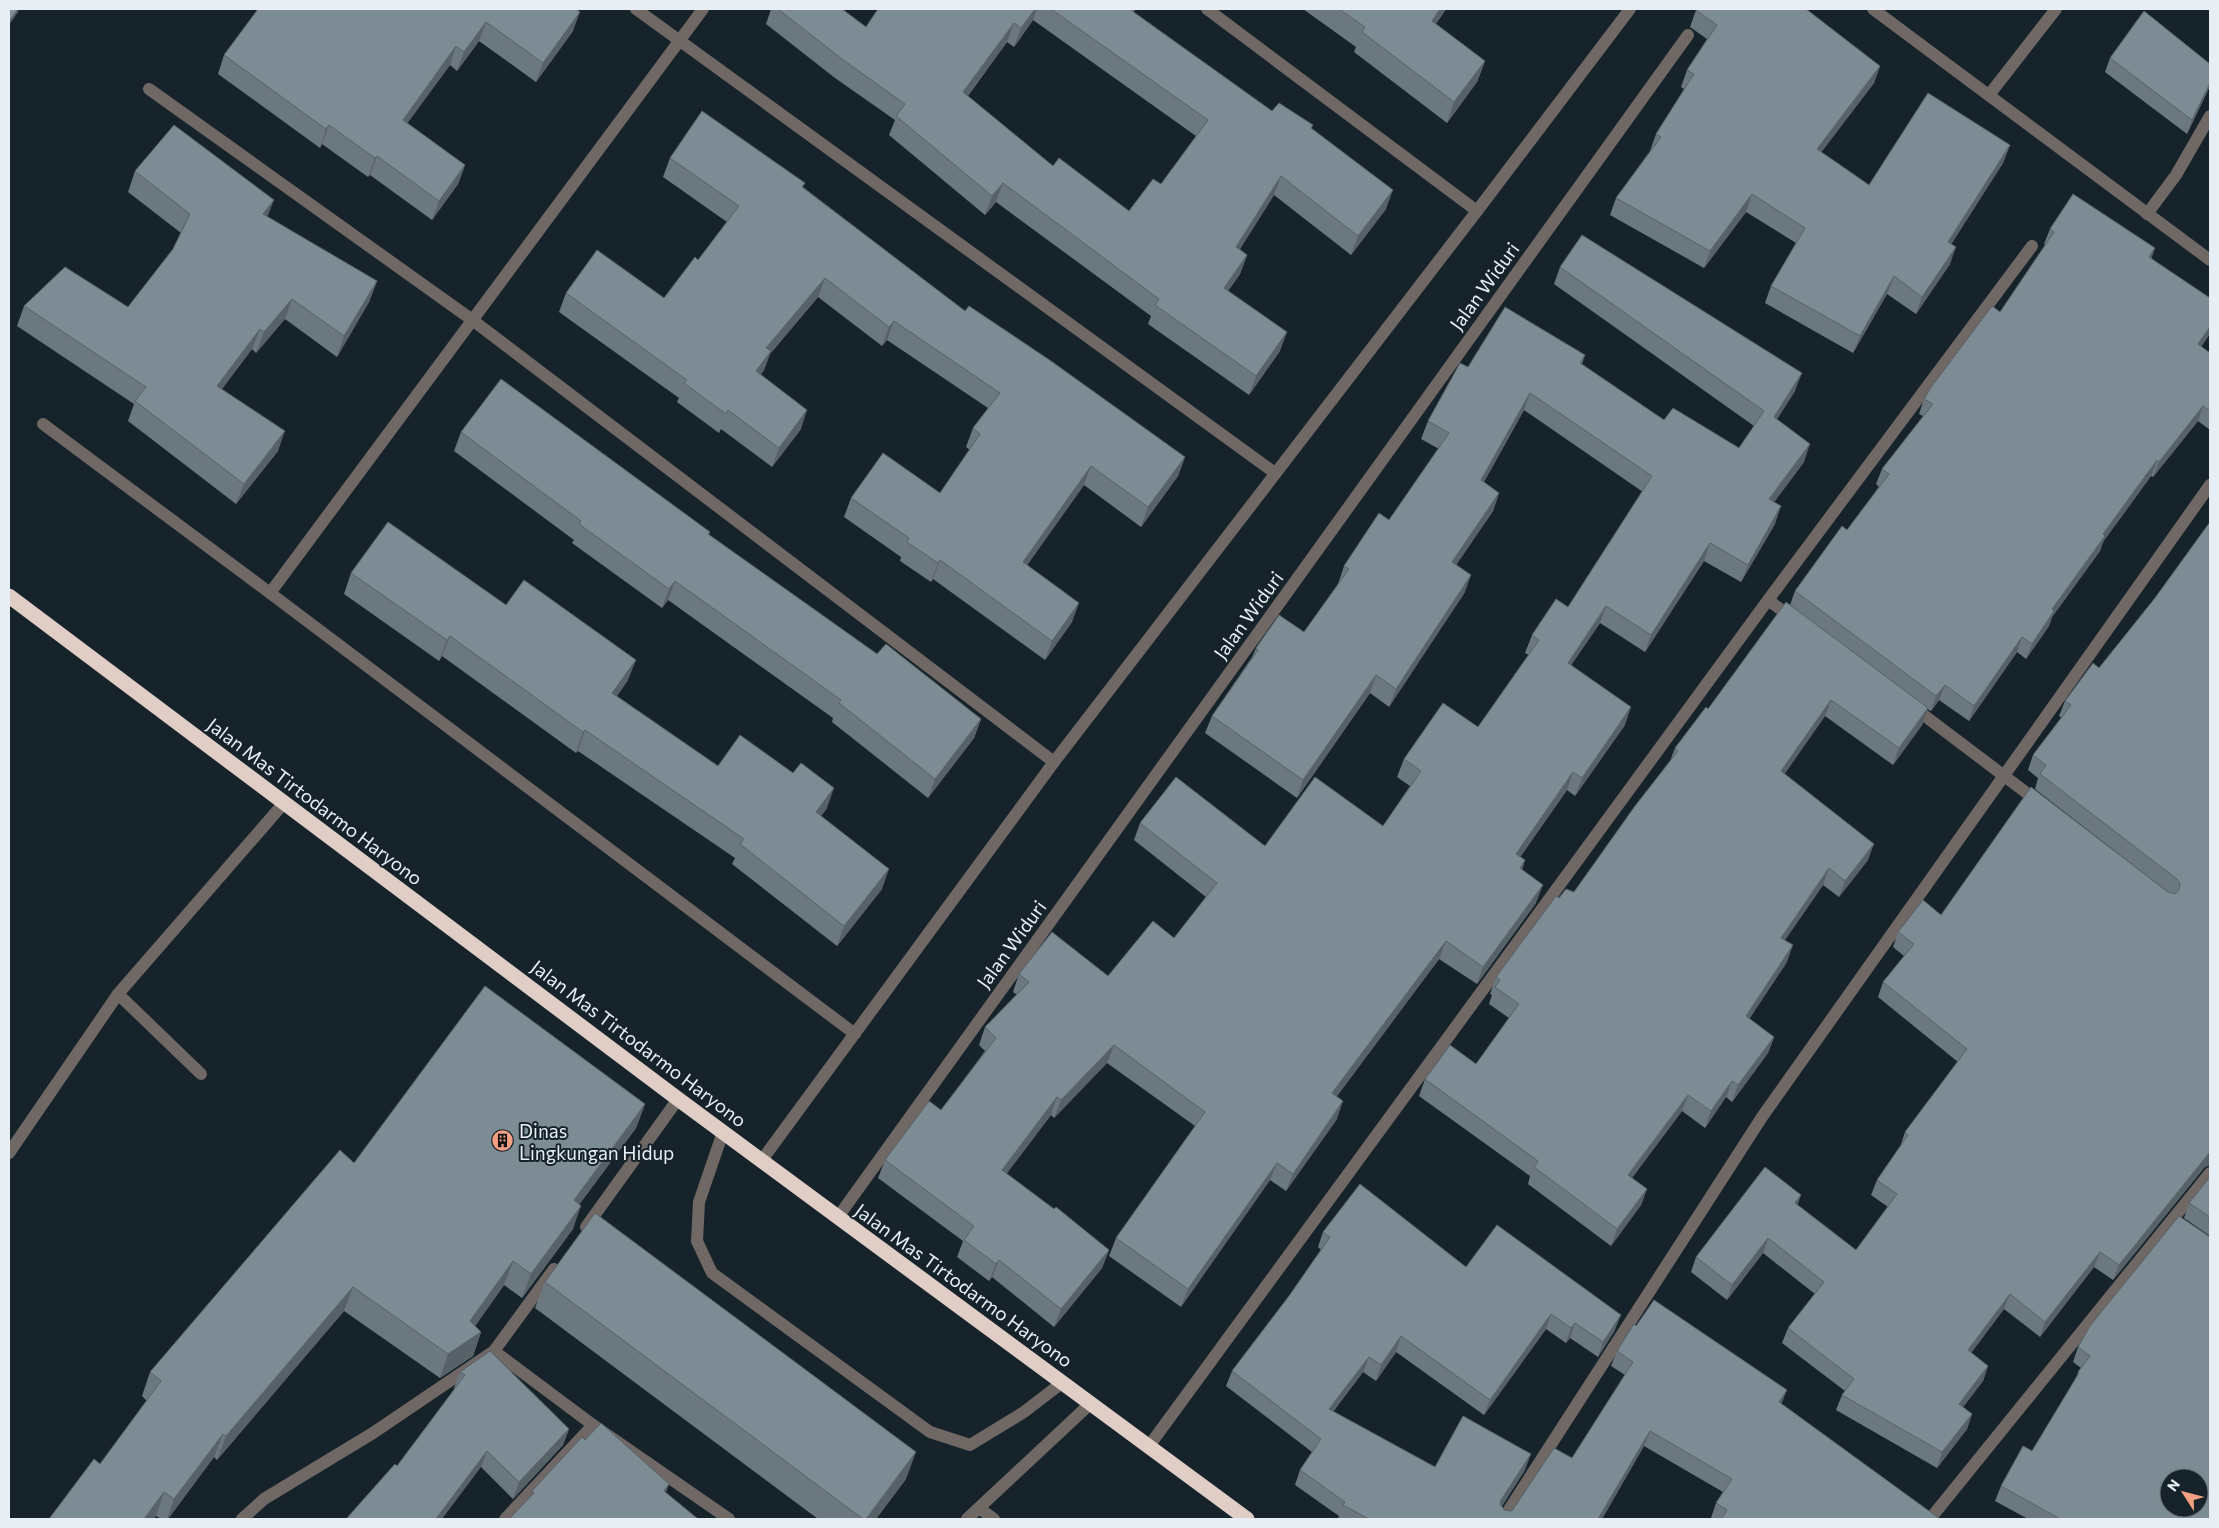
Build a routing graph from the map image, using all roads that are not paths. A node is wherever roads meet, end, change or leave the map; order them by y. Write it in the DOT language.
graph roads {
  1 [pos="636,9"];
  2 [pos="703,9"];
  3 [pos="1207,9"];
  4 [pos="1630,9"];
  5 [pos="1872,9"];
  6 [pos="2056,9"];
  7 [pos="1688,35"];
  8 [pos="678,41"];
  9 [pos="148,89"];
  10 [pos="1989,95"];
  11 [pos="2210,116"];
  12 [pos="1477,211"];
  13 [pos="2147,214"];
  14 [pos="2032,246"];
  15 [pos="2210,260"];
  16 [pos="472,319"];
  17 [pos="43,424"];
  18 [pos="1275,473"];
  19 [pos="2210,485"];
  20 [pos="270,593"];
  21 [pos="9,596"];
  22 [pos="1768,600"];
  23 [pos="1807,629"];
  24 [pos="1901,699"];
  25 [pos="1054,762"];
  26 [pos="2003,774"];
  27 [pos="284,803"];
  28 [pos="2050,811"];
  29 [pos="118,994"];
  30 [pos="855,1034"];
  31 [pos="201,1074"];
  32 [pos="678,1098"];
  33 [pos="723,1132"];
  34 [pos="9,1153"];
  35 [pos="762,1160"];
  36 [pos="2210,1172"];
  37 [pos="838,1217"];
  38 [pos="576,1240"];
  39 [pos="564,1256"];
  40 [pos="494,1351"];
  41 [pos="1063,1382"];
  42 [pos="1091,1403"];
  43 [pos="593,1425"];
  44 [pos="1148,1446"];
  45 [pos="979,1508"];
  46 [pos="242,1519"];
  47 [pos="505,1519"];
  48 [pos="729,1519"];
  49 [pos="967,1519"];
  50 [pos="994,1519"];
  51 [pos="1247,1519"];
  52 [pos="1503,1519"];
  53 [pos="1930,1519"];
  1 -- 8 [label="street"];
  2 -- 8 [label="street"];
  3 -- 12 [label="street"];
  4 -- 12 [label="street"];
  5 -- 10 [label="street"];
  6 -- 10 [label="street"];
  7 -- 37 [label="street, Jalan Widuri"];
  8 -- 16 [label="street"];
  8 -- 18 [label="street"];
  9 -- 16 [label="street"];
  10 -- 13 [label="street"];
  11 -- 13 [label="street"];
  12 -- 18 [label="street"];
  13 -- 15 [label="street"];
  14 -- 22 [label="street"];
  16 -- 20 [label="street"];
  16 -- 25 [label="street"];
  17 -- 20 [label="street"];
  18 -- 25 [label="street"];
  19 -- 26 [label="street"];
  20 -- 30 [label="street"];
  21 -- 27 [label="highway, Jalan Mas Tirtodarmo Haryono"];
  22 -- 23 [label="street"];
  22 -- 44 [label="street"];
  24 -- 26 [label="street"];
  25 -- 30 [label="street"];
  26 -- 28 [label="street"];
  26 -- 52 [label="street"];
  27 -- 29 [label="street"];
  27 -- 32 [label="highway, Jalan Mas Tirtodarmo Haryono"];
  29 -- 31 [label="street"];
  29 -- 34 [label="street"];
  30 -- 35 [label="street"];
  32 -- 33 [label="highway, Jalan Mas Tirtodarmo Haryono"];
  32 -- 38 [label="street"];
  33 -- 35 [label="highway, Jalan Mas Tirtodarmo Haryono"];
  33 -- 41 [label="street"];
  35 -- 37 [label="highway, Jalan Mas Tirtodarmo Haryono"];
  36 -- 53 [label="street"];
  37 -- 41 [label="highway, Jalan Mas Tirtodarmo Haryono"];
  39 -- 40 [label="street"];
  40 -- 43 [label="street"];
  40 -- 46 [label="street"];
  41 -- 42 [label="highway, Jalan Mas Tirtodarmo Haryono"];
  42 -- 44 [label="highway, Jalan Mas Tirtodarmo Haryono"];
  42 -- 45 [label="street"];
  43 -- 47 [label="street"];
  43 -- 48 [label="street"];
  44 -- 51 [label="highway, Jalan Mas Tirtodarmo Haryono"];
  45 -- 49 [label="street"];
  45 -- 50 [label="street"];
}
